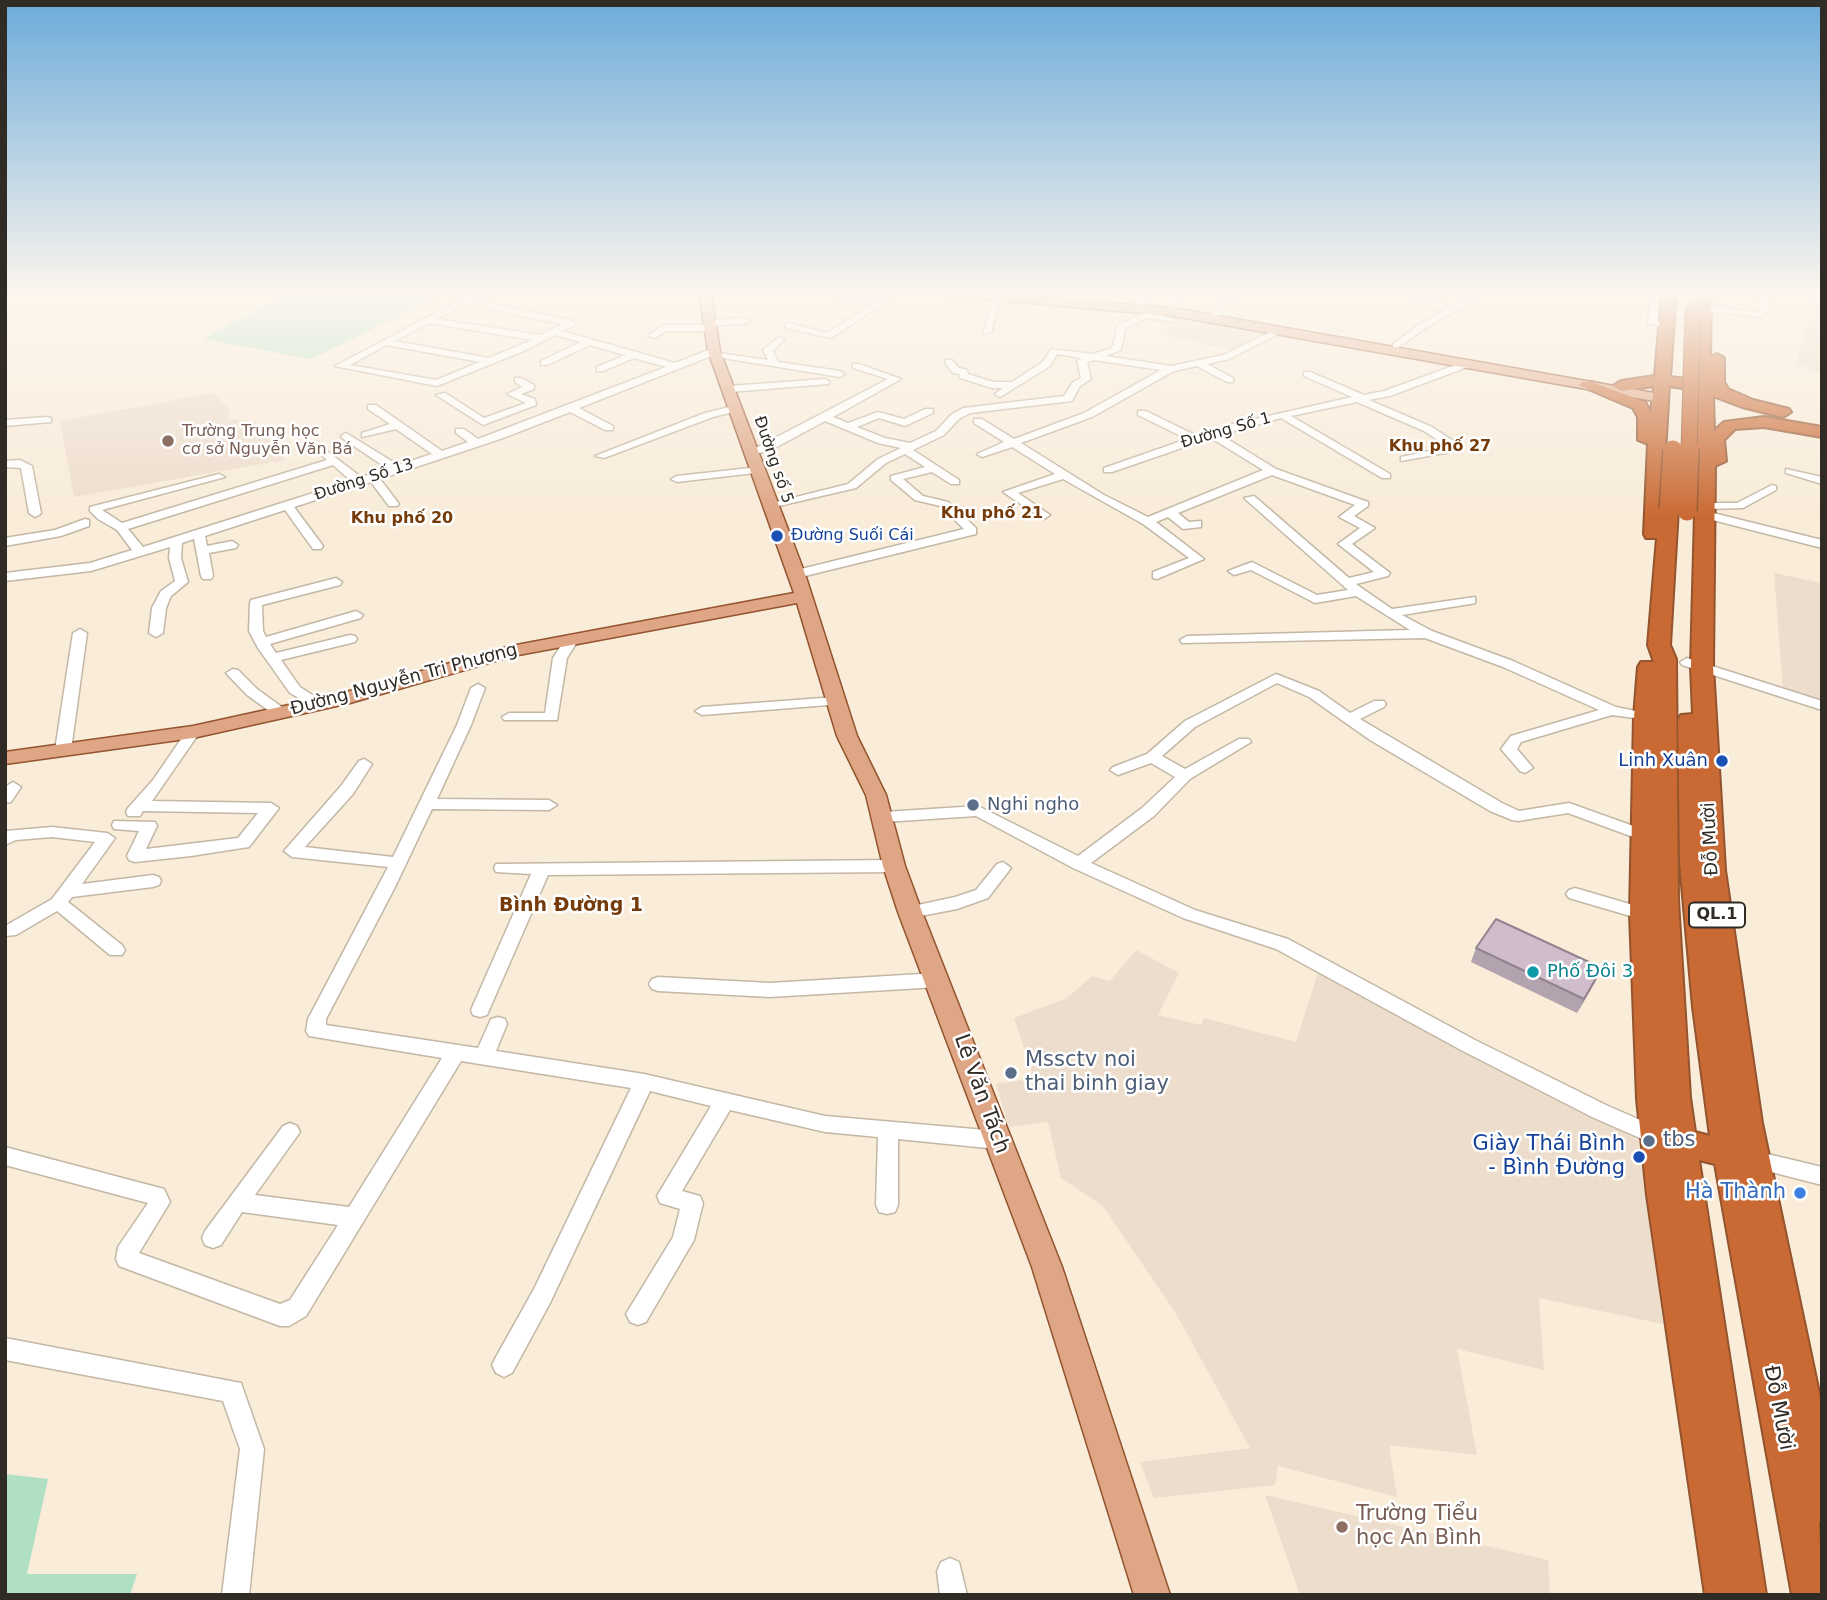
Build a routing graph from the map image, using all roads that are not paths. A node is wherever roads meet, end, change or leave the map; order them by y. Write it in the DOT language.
graph roads {
  1 [pos="350,368"];
  2 [pos="474,368"];
  3 [pos="603,368"];
  4 [pos="670,368"];
  5 [pos="721,368"];
  6 [pos="802,368"];
  7 [pos="861,368"];
  8 [pos="953,368"];
  9 [pos="1041,368"];
  10 [pos="1082,368"];
  11 [pos="1161,368"];
  12 [pos="1177,368"];
  13 [pos="1207,368"];
  14 [pos="1458,368"];
  15 [pos="1490,368"];
  16 [pos="1508,368"];
  17 [pos="1647,368"];
  18 [pos="1662,368"];
  19 [pos="1690,368"];
  20 [pos="1704,368"];
  21 [pos="1716,368"];
  22 [pos="600,369"];
  23 [pos="1171,369"];
  24 [pos="840,374"];
  25 [pos="1307,374"];
  26 [pos="518,380"];
  27 [pos="1230,380"];
  28 [pos="825,382"];
  29 [pos="1588,383"];
  30 [pos="603,384"];
  31 [pos="1012,385"];
  32 [pos="1620,388"];
  33 [pos="730,389"];
  34 [pos="1000,394"];
  35 [pos="441,395"];
  36 [pos="1660,395"];
  37 [pos="1362,399"];
  38 [pos="586,401"];
  39 [pos="1705,402"];
  40 [pos="1322,406"];
  41 [pos="372,407"];
  42 [pos="569,407"];
  43 [pos="737,408"];
  44 [pos="929,411"];
  45 [pos="1142,413"];
  46 [pos="1760,414"];
  47 [pos="505,415"];
  48 [pos="1283,415"];
  49 [pos="825,417"];
  50 [pos="1338,419"];
  51 [pos="47,420"];
  52 [pos="978,421"];
  53 [pos="5,423"];
  54 [pos="1822,423"];
  55 [pos="398,425"];
  56 [pos="524,425"];
  57 [pos="848,427"];
  58 [pos="609,428"];
  59 [pos="460,431"];
  60 [pos="1822,432"];
  61 [pos="1212,434"];
  62 [pos="366,435"];
  63 [pos="346,436"];
  64 [pos="1195,439"];
  65 [pos="476,443"];
  66 [pos="1015,444"];
  67 [pos="910,449"];
  68 [pos="324,452"];
  69 [pos="753,452"];
  70 [pos="982,454"];
  71 [pos="440,455"];
  72 [pos="600,456"];
  73 [pos="1405,459"];
  74 [pos="334,462"];
  75 [pos="5,464"];
  76 [pos="936,468"];
  77 [pos="397,470"];
  78 [pos="759,470"];
  79 [pos="1108,470"];
  80 [pos="1272,471"];
  81 [pos="1790,471"];
  82 [pos="1063,475"];
  83 [pos="1386,476"];
  84 [pos="219,477"];
  85 [pos="373,477"];
  86 [pos="677,479"];
  87 [pos="1822,481"];
  88 [pos="360,482"];
  89 [pos="955,482"];
  90 [pos="1772,488"];
  91 [pos="1653,492"];
  92 [pos="1250,498"];
  93 [pos="393,504"];
  94 [pos="287,505"];
  95 [pos="771,505"];
  96 [pos="94,508"];
  97 [pos="1695,508"];
  98 [pos="1170,512"];
  99 [pos="35,513"];
  100 [pos="1044,515"];
  101 [pos="1147,521"];
  102 [pos="1196,524"];
  103 [pos="121,527"];
  104 [pos="198,534"];
  105 [pos="176,541"];
  106 [pos="5,542"];
  107 [pos="1822,544"];
  108 [pos="232,545"];
  109 [pos="317,546"];
  110 [pos="139,551"];
  111 [pos="202,551"];
  112 [pos="1664,567"];
  113 [pos="1234,571"];
  114 [pos="1157,575"];
  115 [pos="207,576"];
  116 [pos="5,577"];
  117 [pos="336,582"];
  118 [pos="1347,582"];
  119 [pos="800,586"];
  120 [pos="1358,592"];
  121 [pos="1470,600"];
  122 [pos="1389,613"];
  123 [pos="356,615"];
  124 [pos="80,633"];
  125 [pos="156,633"];
  126 [pos="1427,634"];
  127 [pos="350,639"];
  128 [pos="572,639"];
  129 [pos="1187,640"];
  130 [pos="262,642"];
  131 [pos="1659,645"];
  132 [pos="273,658"];
  133 [pos="1695,664"];
  134 [pos="233,673"];
  135 [pos="478,688"];
  136 [pos="835,701"];
  137 [pos="1379,704"];
  138 [pos="317,705"];
  139 [pos="1822,706"];
  140 [pos="702,711"];
  141 [pos="1612,711"];
  142 [pos="281,713"];
  143 [pos="509,717"];
  144 [pos="1645,717"];
  145 [pos="1351,718"];
  146 [pos="193,732"];
  147 [pos="1244,742"];
  148 [pos="62,750"];
  149 [pos="1152,757"];
  150 [pos="5,758"];
  151 [pos="364,764"];
  152 [pos="1525,768"];
  153 [pos="1118,770"];
  154 [pos="1185,775"];
  155 [pos="428,804"];
  156 [pos="550,805"];
  157 [pos="139,806"];
  158 [pos="884,817"];
  159 [pos="121,825"];
  160 [pos="8,836"];
  161 [pos="1644,836"];
  162 [pos="107,838"];
  163 [pos="399,863"];
  164 [pos="1079,864"];
  165 [pos="894,866"];
  166 [pos="1003,867"];
  167 [pos="502,868"];
  168 [pos="542,869"];
  169 [pos="153,881"];
  170 [pos="1575,894"];
  171 [pos="63,897"];
  172 [pos="910,912"];
  173 [pos="1644,914"];
  174 [pos="10,931"];
  175 [pos="116,950"];
  176 [pos="938,980"];
  177 [pos="658,984"];
  178 [pos="480,1010"];
  179 [pos="498,1024"];
  180 [pos="455,1054"];
  181 [pos="483,1058"];
  182 [pos="644,1082"];
  183 [pos="725,1101"];
  184 [pos="888,1130"];
  185 [pos="290,1132"];
  186 [pos="1668,1139"];
  187 [pos="997,1140"];
  188 [pos="5,1156"];
  189 [pos="1742,1157"];
  190 [pos="1822,1175"];
  191 [pos="237,1202"];
  192 [pos="887,1205"];
  193 [pos="353,1217"];
  194 [pos="213,1238"];
  195 [pos="638,1314"];
  196 [pos="5,1349"];
  197 [pos="505,1365"];
  198 [pos="1822,1503"];
  199 [pos="235,1595"];
  200 [pos="1152,1595"];
  201 [pos="1726,1595"];
  202 [pos="1745,1595"];
  203 [pos="1813,1595"];
  1 -- 2 [label="street"];
  3 -- 22 [label="street"];
  4 -- 38 [label="street, Đường Số 13"];
  5 -- 33 [label="main road, Đường số 5"];
  6 -- 24 [label="street"];
  7 -- 49 [label="street"];
  8 -- 31 [label="street"];
  9 -- 31 [label="street"];
  10 -- 67 [label="street"];
  11 -- 23 [label="street"];
  12 -- 23 [label="street"];
  13 -- 27 [label="street"];
  14 -- 37 [label="street, Đường Số 1"];
  15 -- 29 [label="main road"];
  16 -- 29 [label="main road"];
  17 -- 29 [label="highway"];
  18 -- 36 [label="highway, Đỗ Mười / QL.1"];
  19 -- 97 [label="highway, QL.1, bridge"];
  20 -- 39 [label="highway, Đỗ Mười / QL.1"];
  21 -- 54 [label="highway"];
  23 -- 66 [label="street"];
  25 -- 37 [label="street"];
  26 -- 47 [label="street"];
  28 -- 33 [label="street"];
  29 -- 32 [label="main road"];
  29 -- 91 [label="highway"];
  30 -- 38 [label="street"];
  31 -- 34 [label="street"];
  32 -- 36 [label="highway"];
  32 -- 36 [label="highway"];
  33 -- 43 [label="main road, Đường số 5"];
  35 -- 47 [label="street"];
  36 -- 39 [label="highway"];
  36 -- 39 [label="highway"];
  36 -- 91 [label="highway, Đỗ Mười / QL.1"];
  37 -- 40 [label="street, Đường Số 1"];
  37 -- 73 [label="street"];
  38 -- 42 [label="street, Đường Số 13"];
  39 -- 46 [label="highway"];
  39 -- 46 [label="highway"];
  39 -- 97 [label="highway, Đỗ Mười / QL.1"];
  40 -- 48 [label="street, Đường Số 1"];
  40 -- 50 [label="street"];
  41 -- 55 [label="street"];
  42 -- 56 [label="street, Đường Số 13"];
  42 -- 58 [label="street"];
  43 -- 69 [label="main road, Đường số 5"];
  43 -- 72 [label="street"];
  44 -- 57 [label="street"];
  45 -- 64 [label="street"];
  46 -- 54 [label="highway"];
  47 -- 56 [label="street"];
  48 -- 61 [label="street, Đường Số 1"];
  48 -- 83 [label="street"];
  49 -- 57 [label="street"];
  49 -- 69 [label="street"];
  51 -- 53 [label="street"];
  52 -- 66 [label="street"];
  55 -- 62 [label="street"];
  55 -- 71 [label="street"];
  56 -- 65 [label="street, Đường Số 13"];
  57 -- 67 [label="street"];
  59 -- 65 [label="street"];
  60 -- 97 [label="highway"];
  61 -- 64 [label="street, Đường Số 1"];
  61 -- 80 [label="street"];
  63 -- 77 [label="street"];
  64 -- 79 [label="street, Đường Số 1"];
  65 -- 71 [label="street, Đường Số 13"];
  66 -- 70 [label="street"];
  66 -- 82 [label="street"];
  67 -- 76 [label="street"];
  67 -- 95 [label="street"];
  68 -- 74 [label="street"];
  69 -- 78 [label="main road, Đường số 5"];
  71 -- 77 [label="street, Đường Số 13"];
  74 -- 88 [label="street"];
  74 -- 103 [label="street"];
  75 -- 99 [label="street"];
  76 -- 89 [label="street"];
  76 -- 119 [label="street"];
  77 -- 85 [label="street, Đường Số 13"];
  78 -- 86 [label="street"];
  78 -- 95 [label="main road, Đường số 5"];
  80 -- 98 [label="street"];
  80 -- 118 [label="street"];
  81 -- 87 [label="street"];
  82 -- 100 [label="street"];
  82 -- 101 [label="street"];
  84 -- 96 [label="street"];
  85 -- 88 [label="street, Đường Số 13"];
  85 -- 93 [label="street"];
  88 -- 94 [label="street, Đường Số 13"];
  90 -- 97 [label="street"];
  91 -- 112 [label="highway, Đỗ Mười / QL.1"];
  92 -- 118 [label="street"];
  94 -- 104 [label="street, Đường Số 13"];
  94 -- 109 [label="street"];
  95 -- 119 [label="main road, Đường số 5"];
  96 -- 103 [label="street"];
  96 -- 106 [label="street"];
  97 -- 107 [label="street"];
  97 -- 112 [label="highway, Đỗ Mười / QL.1"];
  97 -- 133 [label="highway, Đỗ Mười / QL.1"];
  98 -- 101 [label="street"];
  98 -- 102 [label="street"];
  101 -- 114 [label="street"];
  103 -- 110 [label="street"];
  104 -- 105 [label="street, Đường Số 13"];
  104 -- 111 [label="street"];
  105 -- 110 [label="street, Đường Số 13"];
  105 -- 125 [label="street"];
  108 -- 111 [label="street"];
  110 -- 116 [label="street, Đường Số 13"];
  111 -- 115 [label="street"];
  112 -- 131 [label="highway, Đỗ Mười / QL.1"];
  113 -- 120 [label="street"];
  117 -- 130 [label="street"];
  118 -- 120 [label="street"];
  119 -- 128 [label="main road, Đường Nguyễn Tri Phương"];
  119 -- 136 [label="main road, Lê Văn Tách"];
  120 -- 122 [label="street"];
  121 -- 122 [label="street"];
  122 -- 126 [label="street"];
  123 -- 130 [label="street"];
  124 -- 148 [label="street"];
  126 -- 129 [label="street"];
  126 -- 141 [label="street"];
  127 -- 132 [label="street"];
  128 -- 138 [label="main road, Đường Nguyễn Tri Phương"];
  128 -- 143 [label="street"];
  130 -- 132 [label="street"];
  131 -- 144 [label="highway, Đỗ Mười / QL.1"];
  131 -- 186 [label="highway, Đỗ Mười / QL.1"];
  132 -- 138 [label="street"];
  133 -- 139 [label="street"];
  133 -- 189 [label="highway, Đỗ Mười / QL.1"];
  134 -- 142 [label="street"];
  135 -- 155 [label="street"];
  136 -- 140 [label="street"];
  136 -- 158 [label="main road, Lê Văn Tách"];
  137 -- 145 [label="street"];
  138 -- 142 [label="main road, Đường Nguyễn Tri Phương"];
  141 -- 144 [label="street"];
  141 -- 152 [label="street"];
  142 -- 146 [label="main road, Đường Nguyễn Tri Phương"];
  144 -- 161 [label="highway, Đỗ Mười / QL.1"];
  145 -- 149 [label="street"];
  145 -- 161 [label="street"];
  146 -- 148 [label="main road, Đường Nguyễn Tri Phương"];
  146 -- 157 [label="street"];
  147 -- 154 [label="street"];
  148 -- 150 [label="main road, Đường Nguyễn Tri Phương"];
  149 -- 153 [label="street"];
  149 -- 154 [label="street"];
  151 -- 163 [label="street"];
  154 -- 164 [label="street"];
  155 -- 156 [label="street"];
  155 -- 163 [label="street"];
  157 -- 159 [label="street"];
  157 -- 159 [label="street"];
  158 -- 164 [label="street"];
  158 -- 165 [label="main road, Lê Văn Tách"];
  159 -- 162 [label="street"];
  160 -- 162 [label="street"];
  161 -- 173 [label="highway, Đỗ Mười / QL.1"];
  162 -- 171 [label="street"];
  163 -- 180 [label="street"];
  164 -- 186 [label="street"];
  165 -- 168 [label="street"];
  165 -- 172 [label="main road, Lê Văn Tách"];
  166 -- 172 [label="street"];
  167 -- 168 [label="street"];
  168 -- 178 [label="street"];
  169 -- 171 [label="street"];
  170 -- 173 [label="street"];
  171 -- 174 [label="street"];
  171 -- 175 [label="street"];
  172 -- 176 [label="main road, Lê Văn Tách"];
  173 -- 186 [label="highway, Đỗ Mười / QL.1"];
  176 -- 177 [label="street"];
  176 -- 187 [label="main road, Lê Văn Tách"];
  179 -- 181 [label="street"];
  180 -- 181 [label="street"];
  180 -- 193 [label="street"];
  181 -- 182 [label="street"];
  182 -- 183 [label="street"];
  182 -- 197 [label="street"];
  183 -- 184 [label="street"];
  183 -- 195 [label="street"];
  184 -- 187 [label="street"];
  184 -- 192 [label="street"];
  185 -- 191 [label="street"];
  186 -- 189 [label="highway"];
  186 -- 201 [label="highway, Đỗ Mười / QL.1"];
  186 -- 202 [label="highway, Đỗ Mười / QL.1"];
  187 -- 200 [label="main road, Lê Văn Tách"];
  188 -- 193 [label="street"];
  189 -- 190 [label="street"];
  189 -- 198 [label="highway, Đỗ Mười / QL.1"];
  189 -- 203 [label="highway, Đỗ Mười / QL.1"];
  191 -- 193 [label="street"];
  191 -- 194 [label="street"];
  196 -- 199 [label="street"];
}
